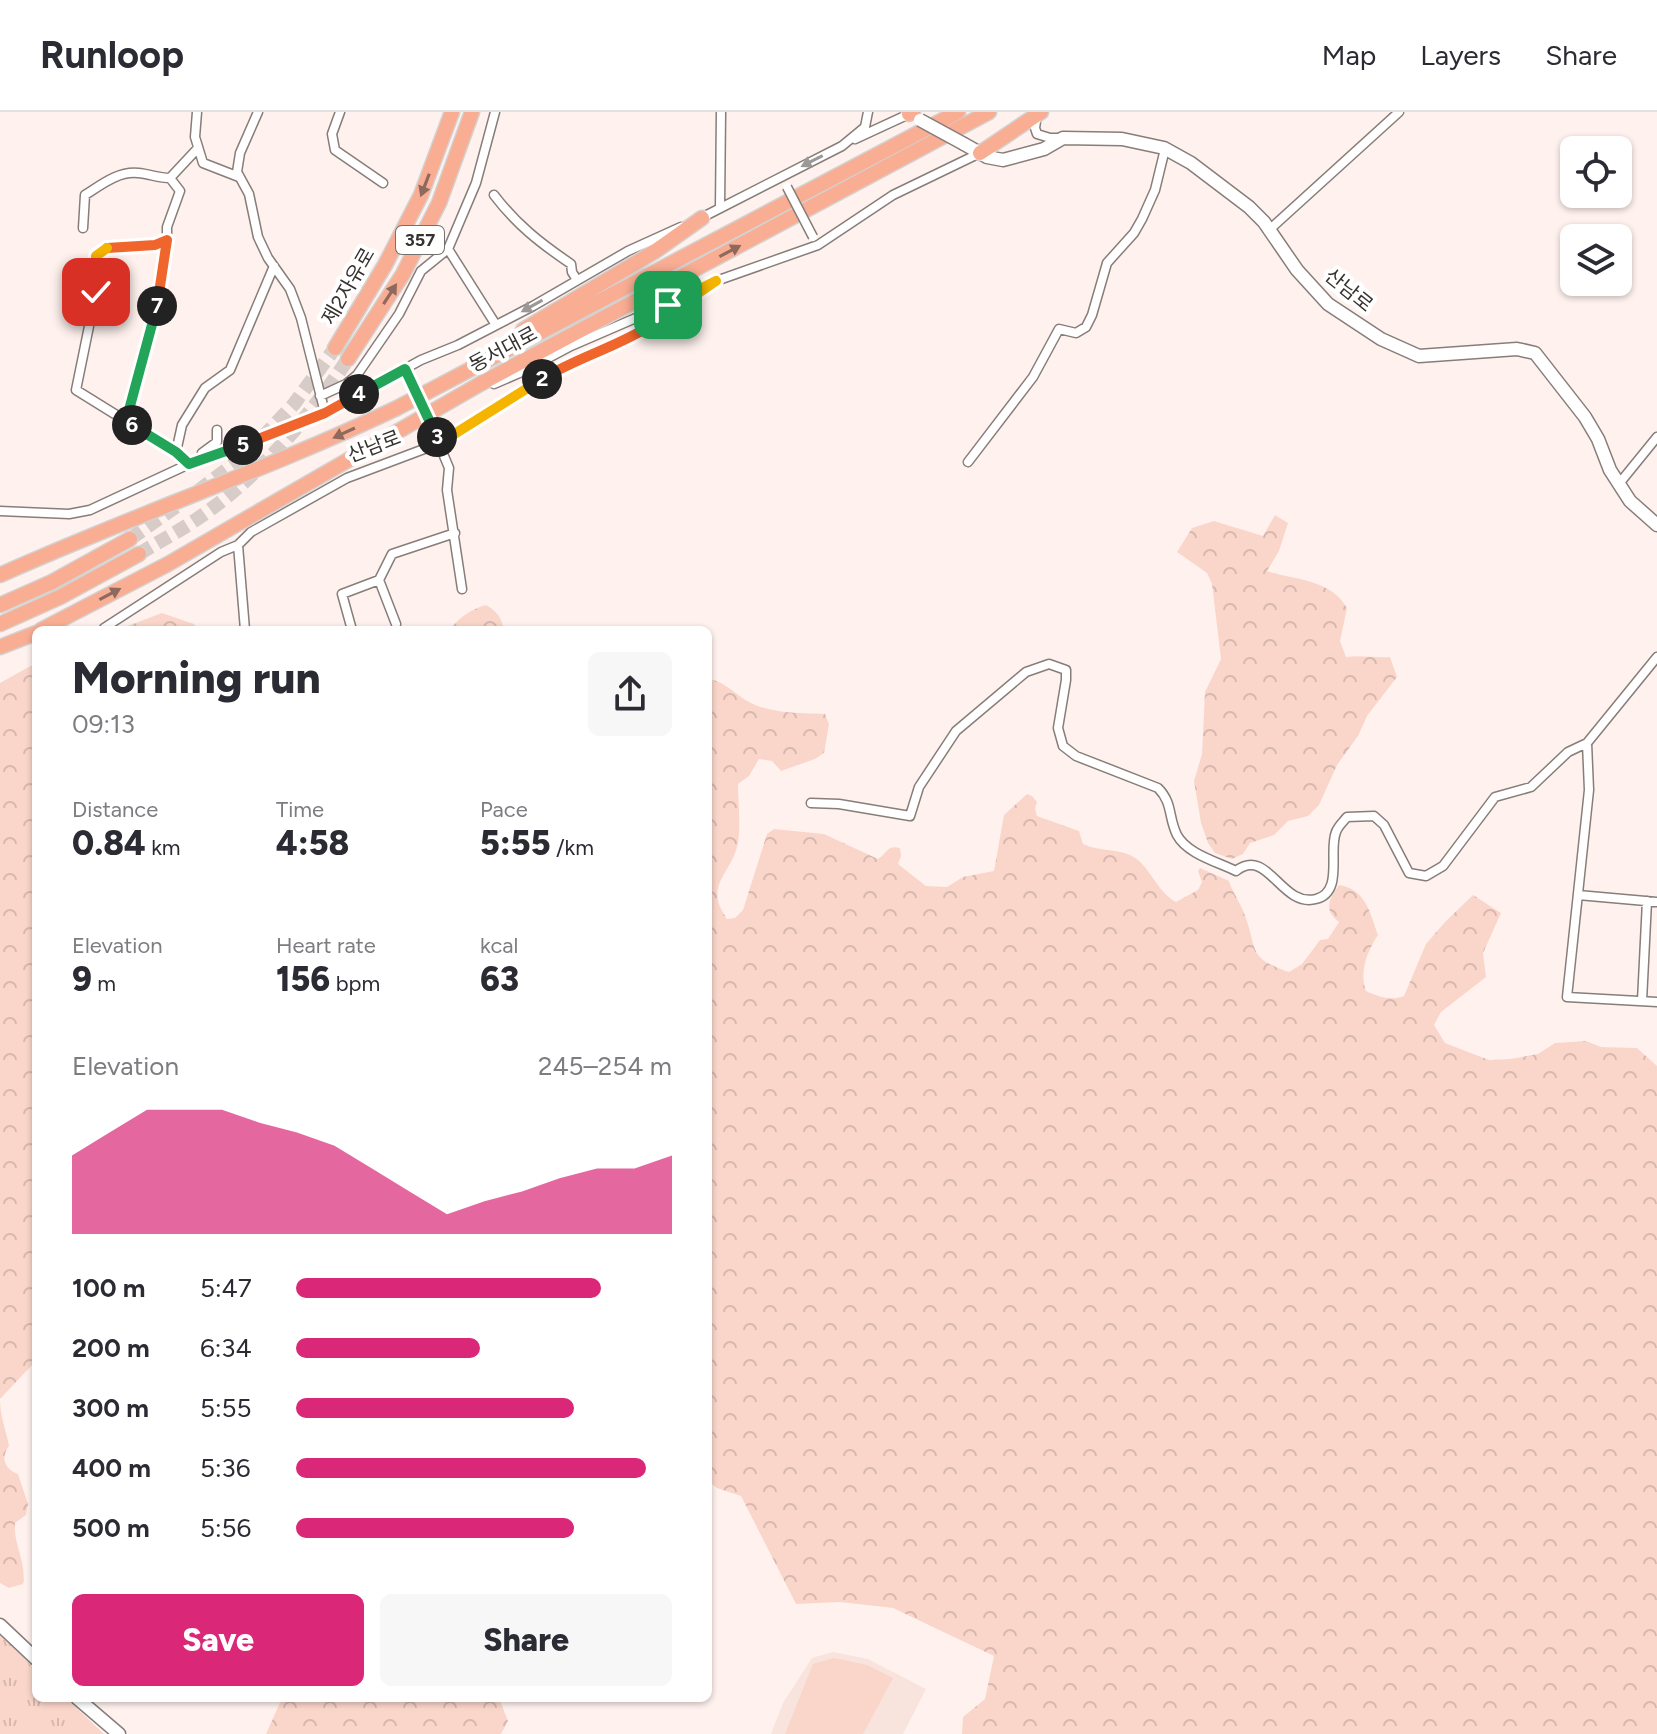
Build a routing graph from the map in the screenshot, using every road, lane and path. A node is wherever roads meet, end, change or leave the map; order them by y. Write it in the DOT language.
graph roads {
  1 [pos="197,112"];
  2 [pos="258,112"];
  3 [pos="340,112"];
  4 [pos="452,112"];
  5 [pos="472,112"];
  6 [pos="495,112"];
  7 [pos="721,112"];
  8 [pos="868,112"];
  9 [pos="958,112"];
  10 [pos="989,112"];
  11 [pos="1399,112"];
  12 [pos="1039,113"];
  13 [pos="912,115"];
  14 [pos="1063,138"];
  15 [pos="842,146"];
  16 [pos="198,148"];
  17 [pos="1165,149"];
  18 [pos="980,153"];
  19 [pos="783,176"];
  20 [pos="170,178"];
  21 [pos="240,178"];
  22 [pos="383,183"];
  23 [pos="494,195"];
  24 [pos="720,208"];
  25 [pos="702,218"];
  26 [pos="83,228"];
  27 [pos="1269,230"];
  28 [pos="167,240"];
  29 [pos="815,241"];
  30 [pos="448,249"];
  31 [pos="274,266"];
  32 [pos="577,280"];
  33 [pos="716,281"];
  34 [pos="496,325"];
  35 [pos="335,348"];
  36 [pos="348,359"];
  37 [pos="405,369"];
  38 [pos="429,390"];
  39 [pos="320,396"];
  40 [pos="448,402"];
  41 [pos="325,413"];
  42 [pos="126,421"];
  43 [pos="217,430"];
  44 [pos="1657,437"];
  45 [pos="440,443"];
  46 [pos="176,452"];
  47 [pos="204,459"];
  48 [pos="968,462"];
  49 [pos="189,464"];
  50 [pos="1618,485"];
  51 [pos="0,511"];
  52 [pos="1657,525"];
  53 [pos="455,533"];
  54 [pos="130,539"];
  55 [pos="238,545"];
  56 [pos="139,554"];
  57 [pos="0,575"];
  58 [pos="379,580"];
  59 [pos="462,589"];
  60 [pos="0,605"];
  61 [pos="0,624"];
  62 [pos="396,624"];
  63 [pos="49,626"];
  64 [pos="107,626"];
  65 [pos="245,626"];
  66 [pos="351,626"];
  67 [pos="32,634"];
  68 [pos="0,647"];
  69 [pos="1657,657"];
  70 [pos="1587,743"];
  71 [pos="811,803"];
  72 [pos="1578,895"];
  73 [pos="1647,901"];
  74 [pos="1657,902"];
  75 [pos="1642,1001"];
  76 [pos="1657,1002"];
  77 [pos="0,1625"];
  78 [pos="32,1655"];
  79 [pos="82,1702"];
  80 [pos="119,1734"];
  1 -- 16 [label="street"];
  2 -- 21 [label="street"];
  3 -- 22 [label="street"];
  4 -- 35 [label="highway, 제2자유로 / 357, one-way"];
  36 -- 5 [label="highway, 제2자유로 / 357, one-way"];
  6 -- 30 [label="street"];
  7 -- 24 [label="street"];
  8 -- 15 [label="street"];
  9 -- 38 [label="highway, 동서대로"];
  40 -- 10 [label="highway, 동서대로, one-way"];
  11 -- 27 [label="street"];
  12 -- 14 [label="street"];
  12 -- 18 [label="highway"];
  13 -- 15 [label="street"];
  13 -- 18 [label="street, bridge"];
  14 -- 17 [label="street, 산남로"];
  14 -- 18 [label="street, 산남로"];
  15 -- 19 [label="street, one-way"];
  16 -- 20 [label="street"];
  16 -- 21 [label="street"];
  17 -- 27 [label="street, 산남로"];
  17 -- 48 [label="street"];
  18 -- 29 [label="street, 산남로"];
  19 -- 24 [label="street"];
  19 -- 29 [label="street, bridge"];
  20 -- 26 [label="street"];
  20 -- 28 [label="street"];
  21 -- 31 [label="street"];
  23 -- 32 [label="street"];
  24 -- 25 [label="street"];
  25 -- 32 [label="street"];
  25 -- 38 [label="highway"];
  27 -- 50 [label="street, 산남로"];
  28 -- 42 [label="street"];
  28 -- 42 [label="street"];
  29 -- 33 [label="street, 산남로"];
  30 -- 34 [label="street"];
  30 -- 39 [label="street"];
  31 -- 39 [label="street"];
  31 -- 46 [label="street"];
  32 -- 34 [label="street, one-way"];
  33 -- 40 [label="street"];
  33 -- 45 [label="street, 산남로"];
  34 -- 37 [label="street"];
  37 -- 41 [label="street"];
  37 -- 45 [label="street, bridge"];
  38 -- 57 [label="highway, 동서대로, one-way"];
  39 -- 41 [label="street"];
  63 -- 40 [label="highway, 동서대로, one-way"];
  41 -- 47 [label="street"];
  42 -- 46 [label="street"];
  43 -- 47 [label="street"];
  44 -- 50 [label="street"];
  45 -- 53 [label="street"];
  45 -- 55 [label="street, 산남로"];
  46 -- 49 [label="street"];
  47 -- 49 [label="street"];
  49 -- 51 [label="street"];
  50 -- 52 [label="street, 산남로"];
  53 -- 58 [label="street"];
  53 -- 59 [label="street"];
  54 -- 60 [label="highway"];
  55 -- 64 [label="street, 산남로"];
  55 -- 65 [label="street"];
  56 -- 61 [label="highway"];
  58 -- 62 [label="street"];
  58 -- 66 [label="street"];
  67 -- 68 [label="highway, 동서대로"];
  69 -- 70 [label="street"];
  70 -- 71 [label="street"];
  70 -- 72 [label="street"];
  72 -- 73 [label="street"];
  72 -- 75 [label="street"];
  73 -- 74 [label="street"];
  73 -- 75 [label="street"];
  75 -- 76 [label="street"];
  77 -- 78 [label="street"];
  79 -- 80 [label="street"];
}
